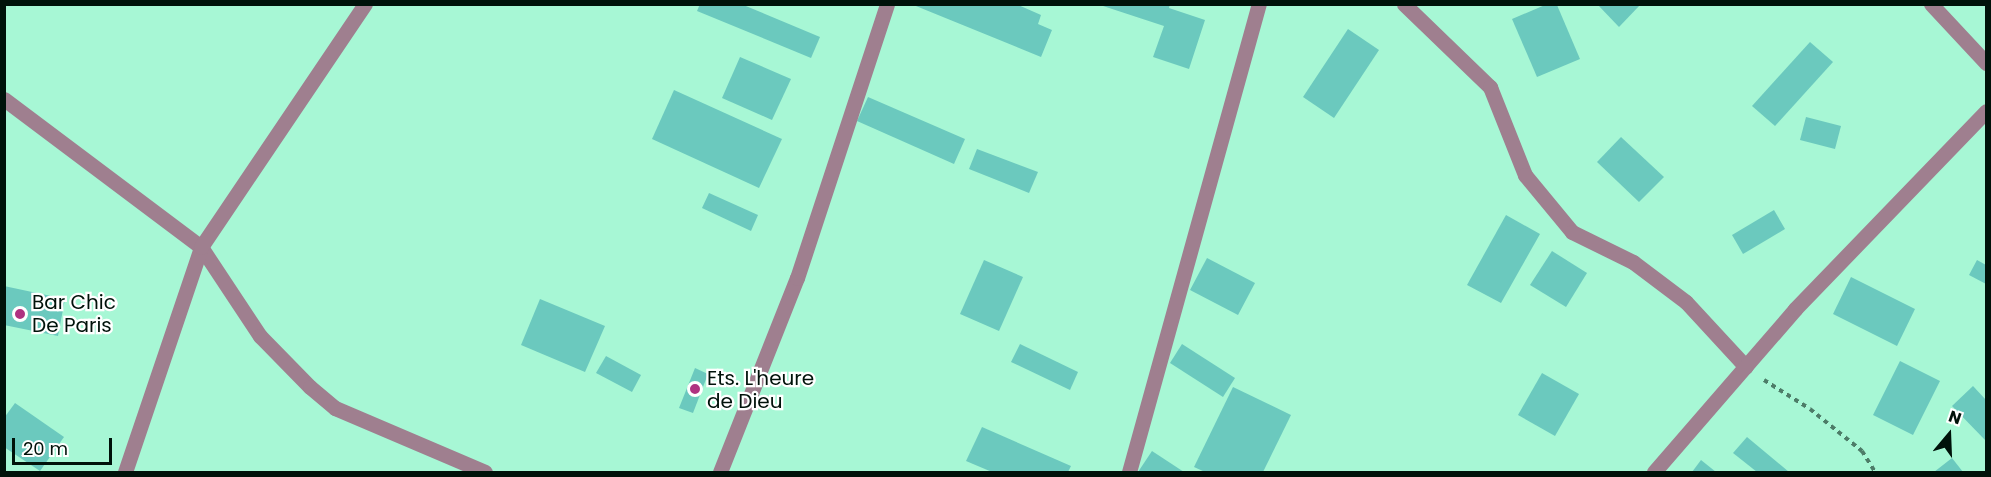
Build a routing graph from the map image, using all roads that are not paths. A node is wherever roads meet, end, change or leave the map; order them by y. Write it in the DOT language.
graph roads {
  1 [pos="365,4"];
  2 [pos="887,4"];
  3 [pos="1259,4"];
  4 [pos="1404,4"];
  5 [pos="1931,4"];
  6 [pos="1986,63"];
  7 [pos="4,99"];
  8 [pos="1986,111"];
  9 [pos="201,247"];
  10 [pos="1746,367"];
  11 [pos="125,472"];
  12 [pos="485,472"];
  13 [pos="720,472"];
  14 [pos="1129,472"];
  15 [pos="1654,472"];
  1 -- 9 [label="street"];
  2 -- 13 [label="street"];
  3 -- 14 [label="street"];
  4 -- 10 [label="street"];
  5 -- 6 [label="street"];
  7 -- 9 [label="street"];
  8 -- 10 [label="street"];
  9 -- 11 [label="street"];
  9 -- 12 [label="street"];
  10 -- 15 [label="street"];
}
